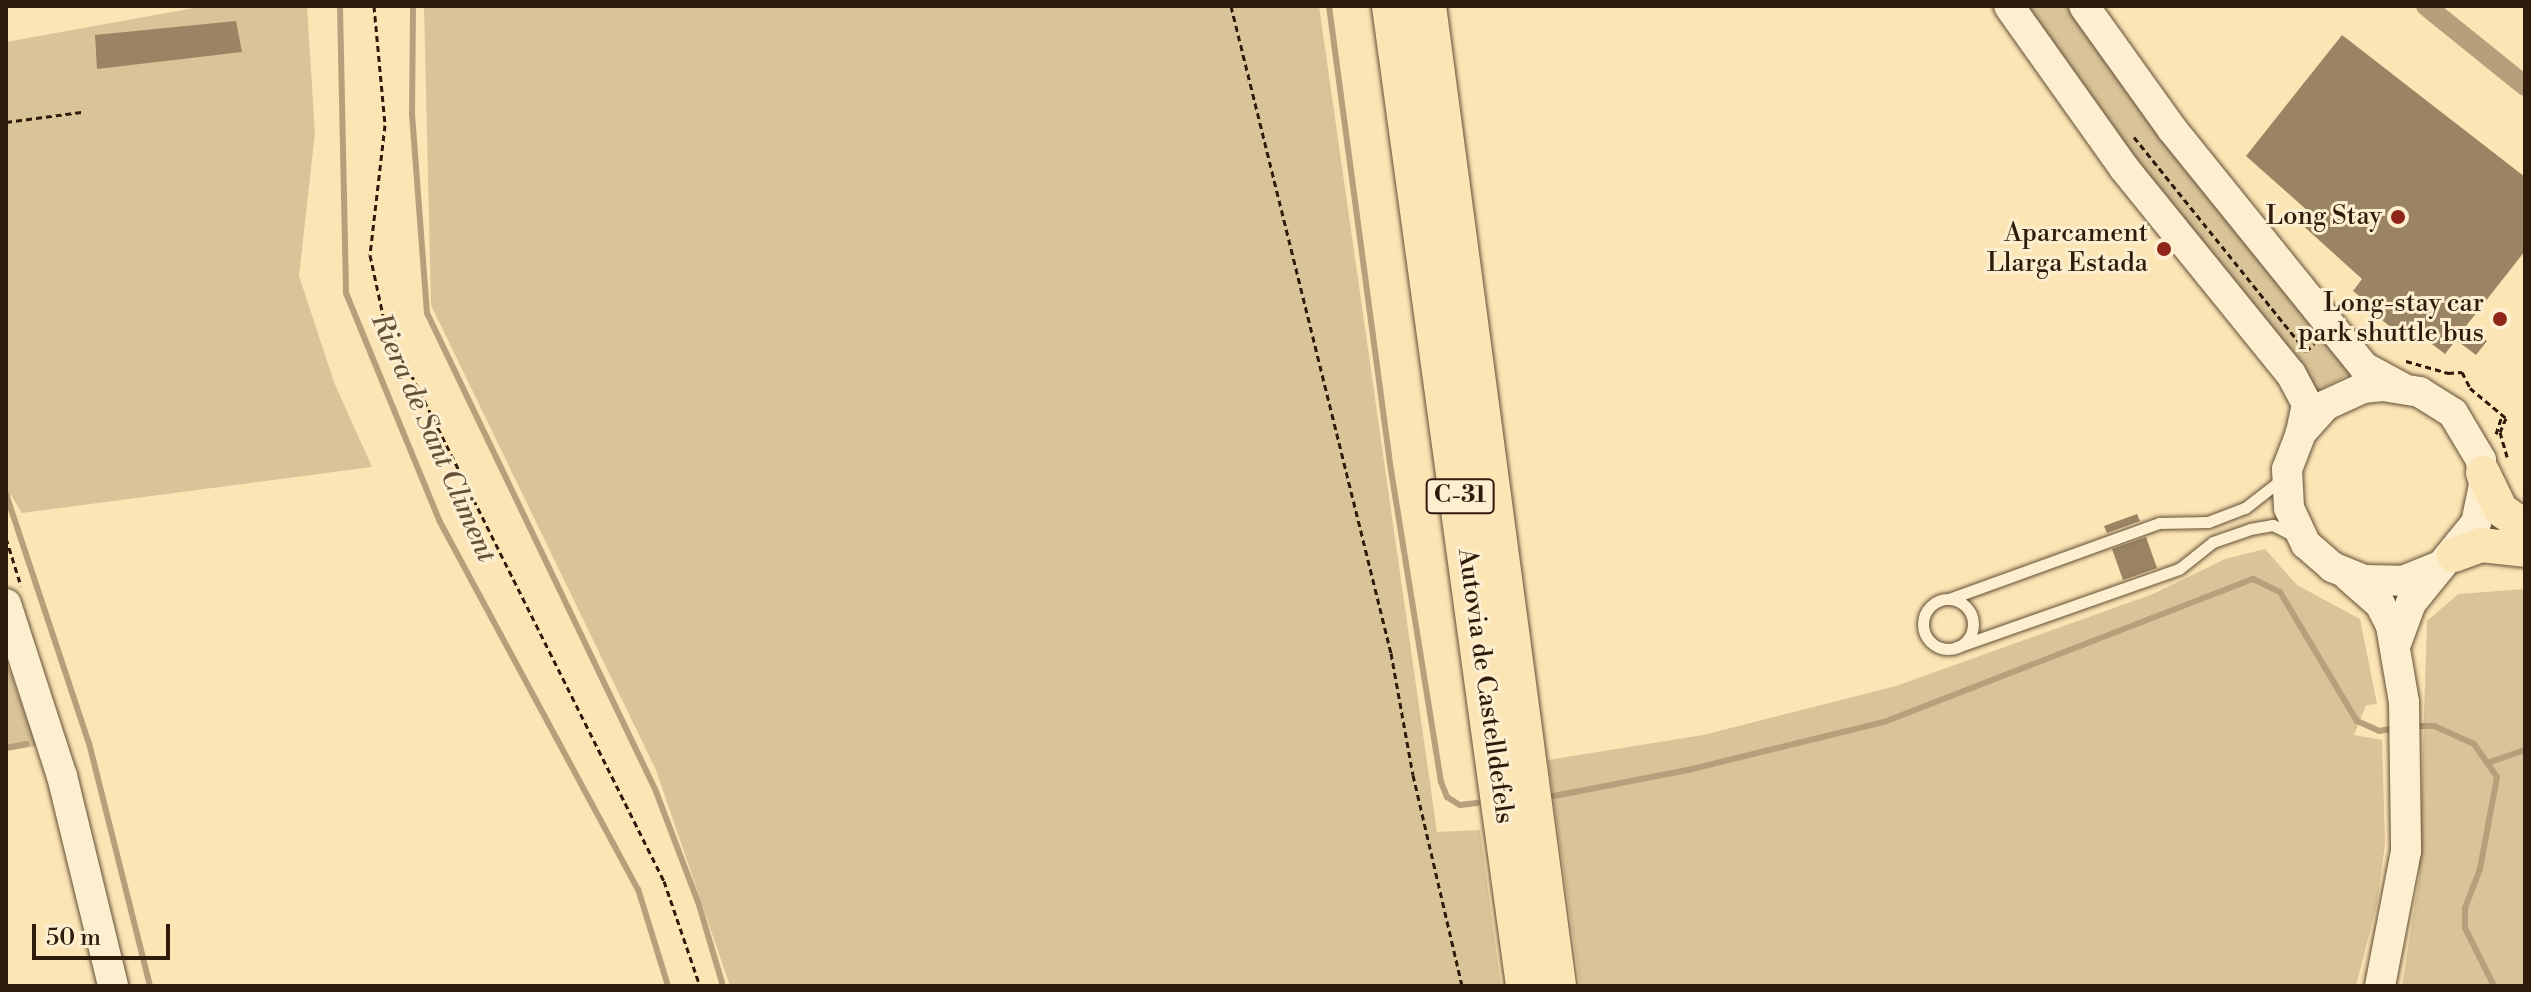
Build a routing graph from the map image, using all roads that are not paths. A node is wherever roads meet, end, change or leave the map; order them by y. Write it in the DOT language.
graph roads {
  1 [pos="2009,6"];
  2 [pos="2084,6"];
  3 [pos="1418,9"];
  4 [pos="2399,373"];
  5 [pos="2301,433"];
  6 [pos="2287,469"];
  7 [pos="2496,470"];
  8 [pos="2525,527"];
  9 [pos="2306,544"];
  10 [pos="2525,550"];
  11 [pos="2446,561"];
  12 [pos="2346,575"];
  13 [pos="1949,599"];
  14 [pos="6,604"];
  15 [pos="2397,641"];
  16 [pos="1957,647"];
  17 [pos="113,986"];
  18 [pos="1526,986"];
  19 [pos="1556,986"];
  20 [pos="2380,986"];
  1 -- 5 [label="street"];
  2 -- 4 [label="street"];
  3 -- 18 [label="highway, Autovia de Castelldefels / C-31"];
  3 -- 19 [label="highway, Autovia de Castelldefels / C-31"];
  4 -- 5 [label="street"];
  4 -- 7 [label="street"];
  5 -- 6 [label="street"];
  6 -- 9 [label="street"];
  6 -- 13 [label="lane"];
  7 -- 8 [label="main road"];
  7 -- 11 [label="street"];
  9 -- 12 [label="street"];
  9 -- 16 [label="lane"];
  10 -- 11 [label="main road"];
  11 -- 12 [label="street"];
  11 -- 15 [label="street"];
  12 -- 15 [label="street"];
  13 -- 16 [label="lane"];
  13 -- 16 [label="lane"];
  14 -- 17 [label="street"];
  15 -- 20 [label="street"];
}
